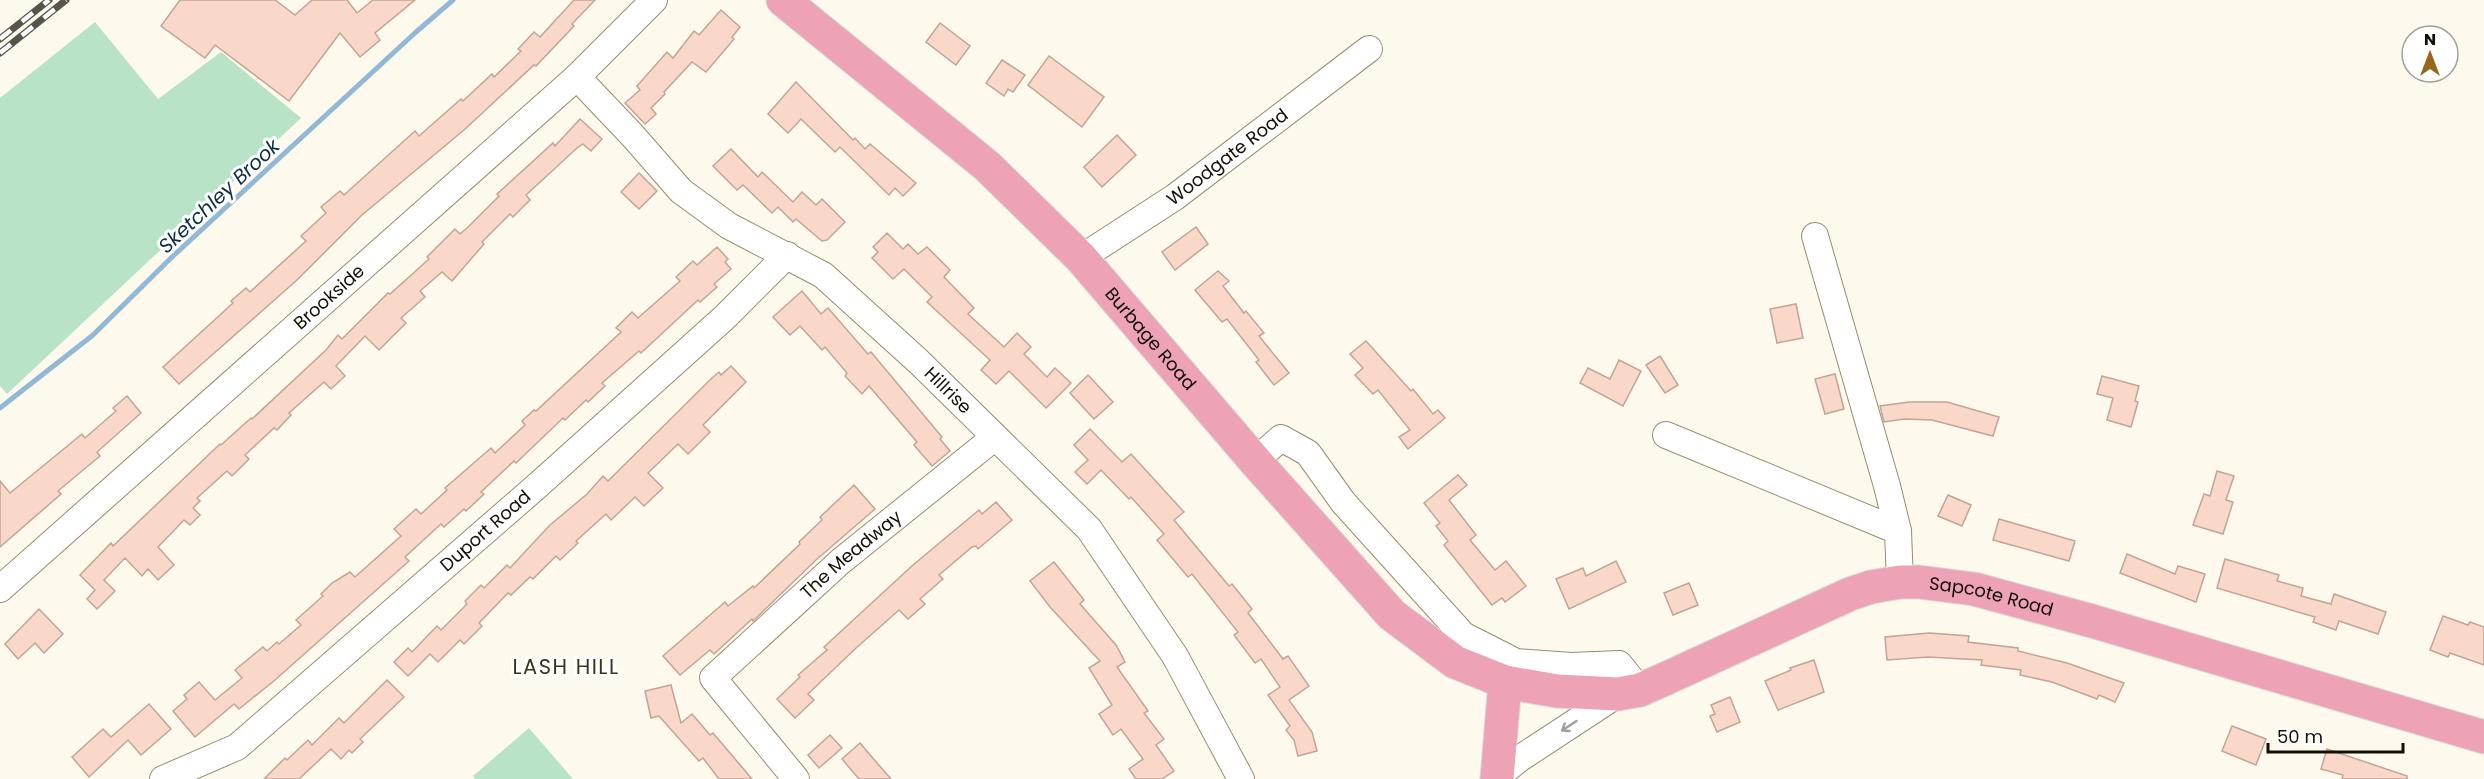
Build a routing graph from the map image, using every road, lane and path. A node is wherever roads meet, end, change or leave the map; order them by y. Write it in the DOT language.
graph roads {
  1 [pos="654,0"];
  2 [pos="783,0"];
  3 [pos="1369,49"];
  4 [pos="577,77"];
  5 [pos="1815,236"];
  6 [pos="787,255"];
  7 [pos="1081,258"];
  8 [pos="1666,435"];
  9 [pos="995,437"];
  10 [pos="1255,461"];
  11 [pos="1898,531"];
  12 [pos="1900,582"];
  13 [pos="0,589"];
  14 [pos="1505,682"];
  15 [pos="1629,692"];
  16 [pos="2484,737"];
  17 [pos="1497,778"];
  18 [pos="163,779"];
  19 [pos="796,779"];
  20 [pos="1241,779"];
  1 -- 4 [label="street, Brookside"];
  2 -- 7 [label="main road, Burbage Road"];
  3 -- 7 [label="street, Woodgate Road"];
  4 -- 6 [label="street, Hillrise"];
  4 -- 13 [label="street, Brookside"];
  5 -- 11 [label="street"];
  6 -- 9 [label="street, Hillrise"];
  6 -- 18 [label="street, Duport Road"];
  7 -- 10 [label="main road, Burbage Road"];
  8 -- 11 [label="street"];
  9 -- 19 [label="street, The Meadway"];
  9 -- 20 [label="street, Hillrise"];
  10 -- 14 [label="main road, Burbage Road"];
  10 -- 15 [label="street"];
  11 -- 12 [label="street"];
  12 -- 15 [label="main road, Sapcote Road"];
  12 -- 16 [label="main road, Sapcote Road"];
  14 -- 15 [label="main road, Sapcote Road"];
  14 -- 17 [label="main road"];
  15 -- 17 [label="street, one-way"];
}
